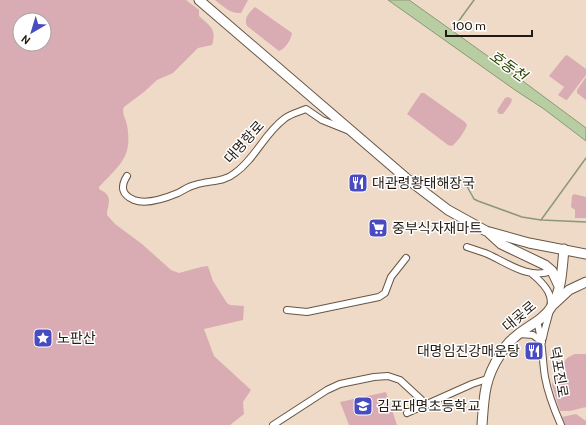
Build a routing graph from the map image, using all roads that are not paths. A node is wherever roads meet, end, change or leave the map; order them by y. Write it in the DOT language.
graph roads {
  1 [pos="199,0"];
  2 [pos="350,131"];
  3 [pos="128,176"];
  4 [pos="486,230"];
  5 [pos="467,247"];
  6 [pos="586,247"];
  7 [pos="564,249"];
  8 [pos="586,254"];
  9 [pos="406,258"];
  10 [pos="586,258"];
  11 [pos="552,271"];
  12 [pos="531,273"];
  13 [pos="586,282"];
  14 [pos="559,288"];
  15 [pos="552,306"];
  16 [pos="287,310"];
  17 [pos="537,322"];
  18 [pos="519,334"];
  19 [pos="542,342"];
  20 [pos="487,379"];
  21 [pos="427,405"];
  22 [pos="407,413"];
  23 [pos="272,425"];
  24 [pos="482,425"];
  25 [pos="560,425"];
  1 -- 2 [label="main road, 대명항로"];
  2 -- 3 [label="street, 대명항로"];
  2 -- 4 [label="main road, 대명항로"];
  4 -- 7 [label="main road, 대명항로"];
  4 -- 11 [label="main road"];
  5 -- 12 [label="street"];
  6 -- 7 [label="main road, 대명항로"];
  7 -- 8 [label="main road, 대명항로"];
  7 -- 10 [label="main road"];
  7 -- 14 [label="main road, 대곶로"];
  9 -- 16 [label="street"];
  11 -- 12 [label="street"];
  11 -- 14 [label="main road"];
  12 -- 15 [label="street"];
  13 -- 15 [label="main road"];
  14 -- 15 [label="main road, 대곶로"];
  15 -- 17 [label="main road, 대곶로"];
  15 -- 19 [label="street"];
  17 -- 18 [label="main road, 대곶로"];
  17 -- 19 [label="street, 덕포진로"];
  18 -- 19 [label="street"];
  18 -- 20 [label="main road, 대곶로"];
  19 -- 25 [label="street, 덕포진로"];
  20 -- 21 [label="street"];
  20 -- 24 [label="main road, 대곶로"];
  21 -- 22 [label="street"];
  21 -- 23 [label="street"];
}
